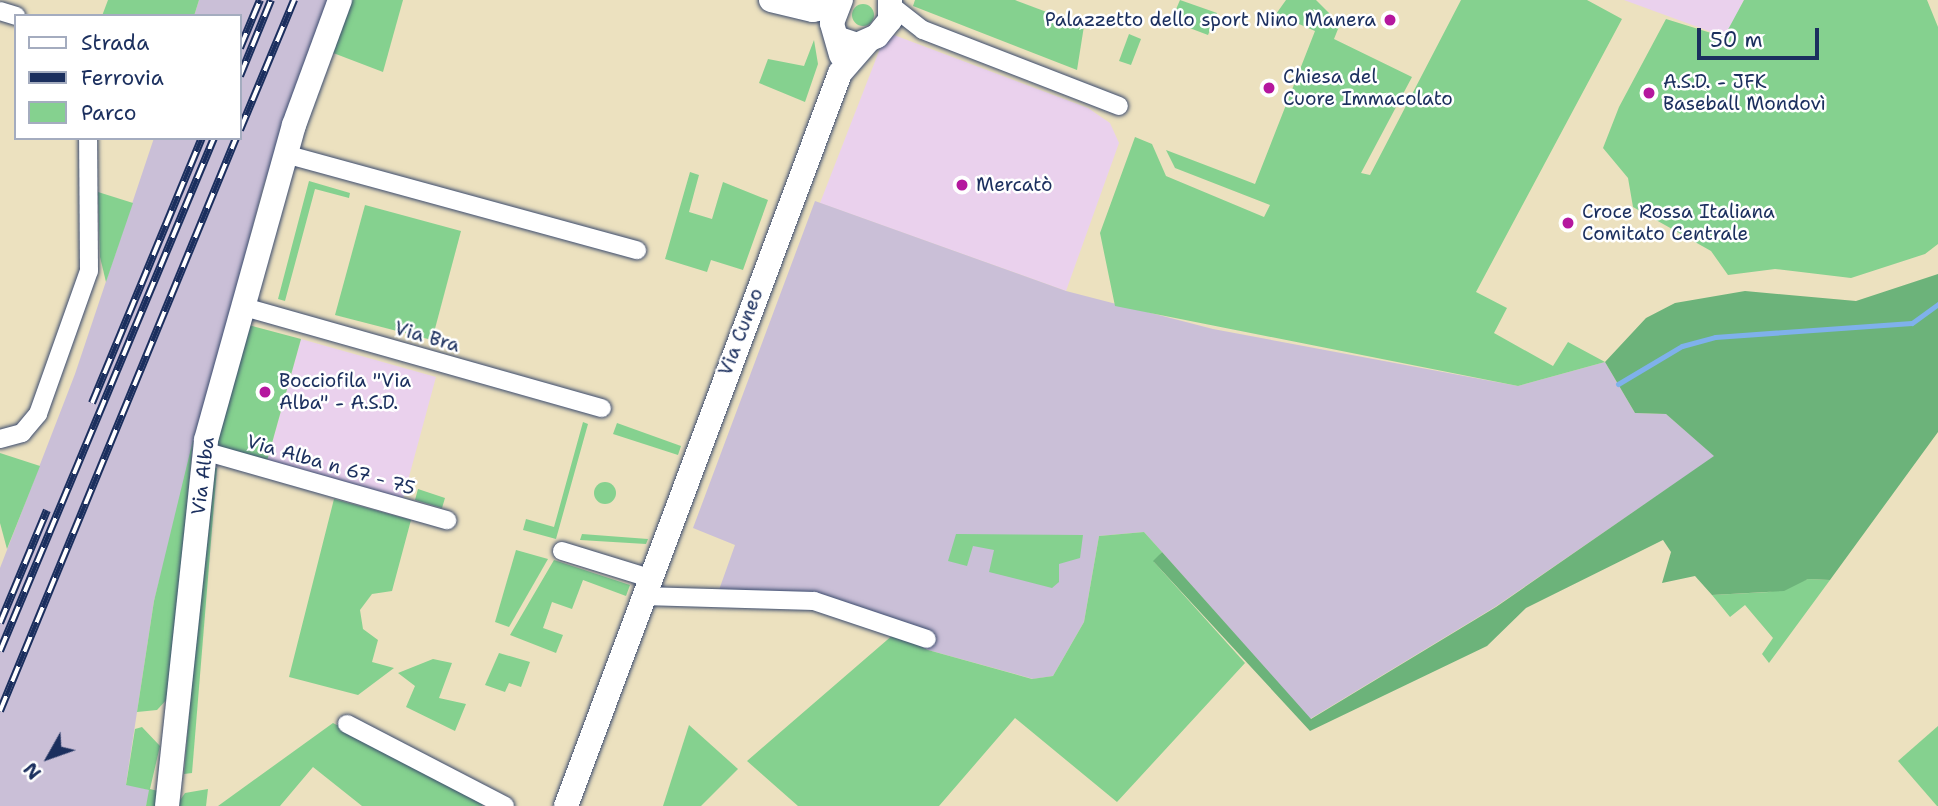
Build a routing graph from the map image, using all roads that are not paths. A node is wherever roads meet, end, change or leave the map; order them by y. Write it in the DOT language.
graph roads {
  1 [pos="340,0"];
  2 [pos="771,0"];
  3 [pos="839,3"];
  4 [pos="799,8"];
  5 [pos="884,19"];
  6 [pos="836,35"];
  7 [pos="841,70"];
  8 [pos="1119,106"];
  9 [pos="88,140"];
  10 [pos="285,154"];
  11 [pos="637,250"];
  12 [pos="241,306"];
  13 [pos="602,408"];
  14 [pos="0,439"];
  15 [pos="204,452"];
  16 [pos="447,520"];
  17 [pos="562,551"];
  18 [pos="646,587"];
  19 [pos="927,639"];
  20 [pos="347,724"];
  21 [pos="167,806"];
  22 [pos="505,806"];
  23 [pos="566,806"];
  1 -- 10 [label="street, Via Alba"];
  2 -- 4 [label="street"];
  3 -- 4 [label="street"];
  3 -- 6 [label="street, Via Cuneo"];
  4 -- 6 [label="street"];
  5 -- 6 [label="street"];
  5 -- 7 [label="street, Via Cuneo"];
  5 -- 8 [label="street"];
  6 -- 7 [label="street, Via Cuneo"];
  7 -- 18 [label="street, Via Cuneo"];
  9 -- 14 [label="street"];
  10 -- 11 [label="street"];
  10 -- 12 [label="street, Via Alba"];
  12 -- 13 [label="street, Via Bra"];
  12 -- 15 [label="street, Via Alba"];
  15 -- 16 [label="street, Via Alba n 67 - 75"];
  15 -- 21 [label="street, Via Alba"];
  17 -- 18 [label="street"];
  18 -- 19 [label="street"];
  18 -- 23 [label="street, Via Cuneo"];
  20 -- 22 [label="street"];
}
